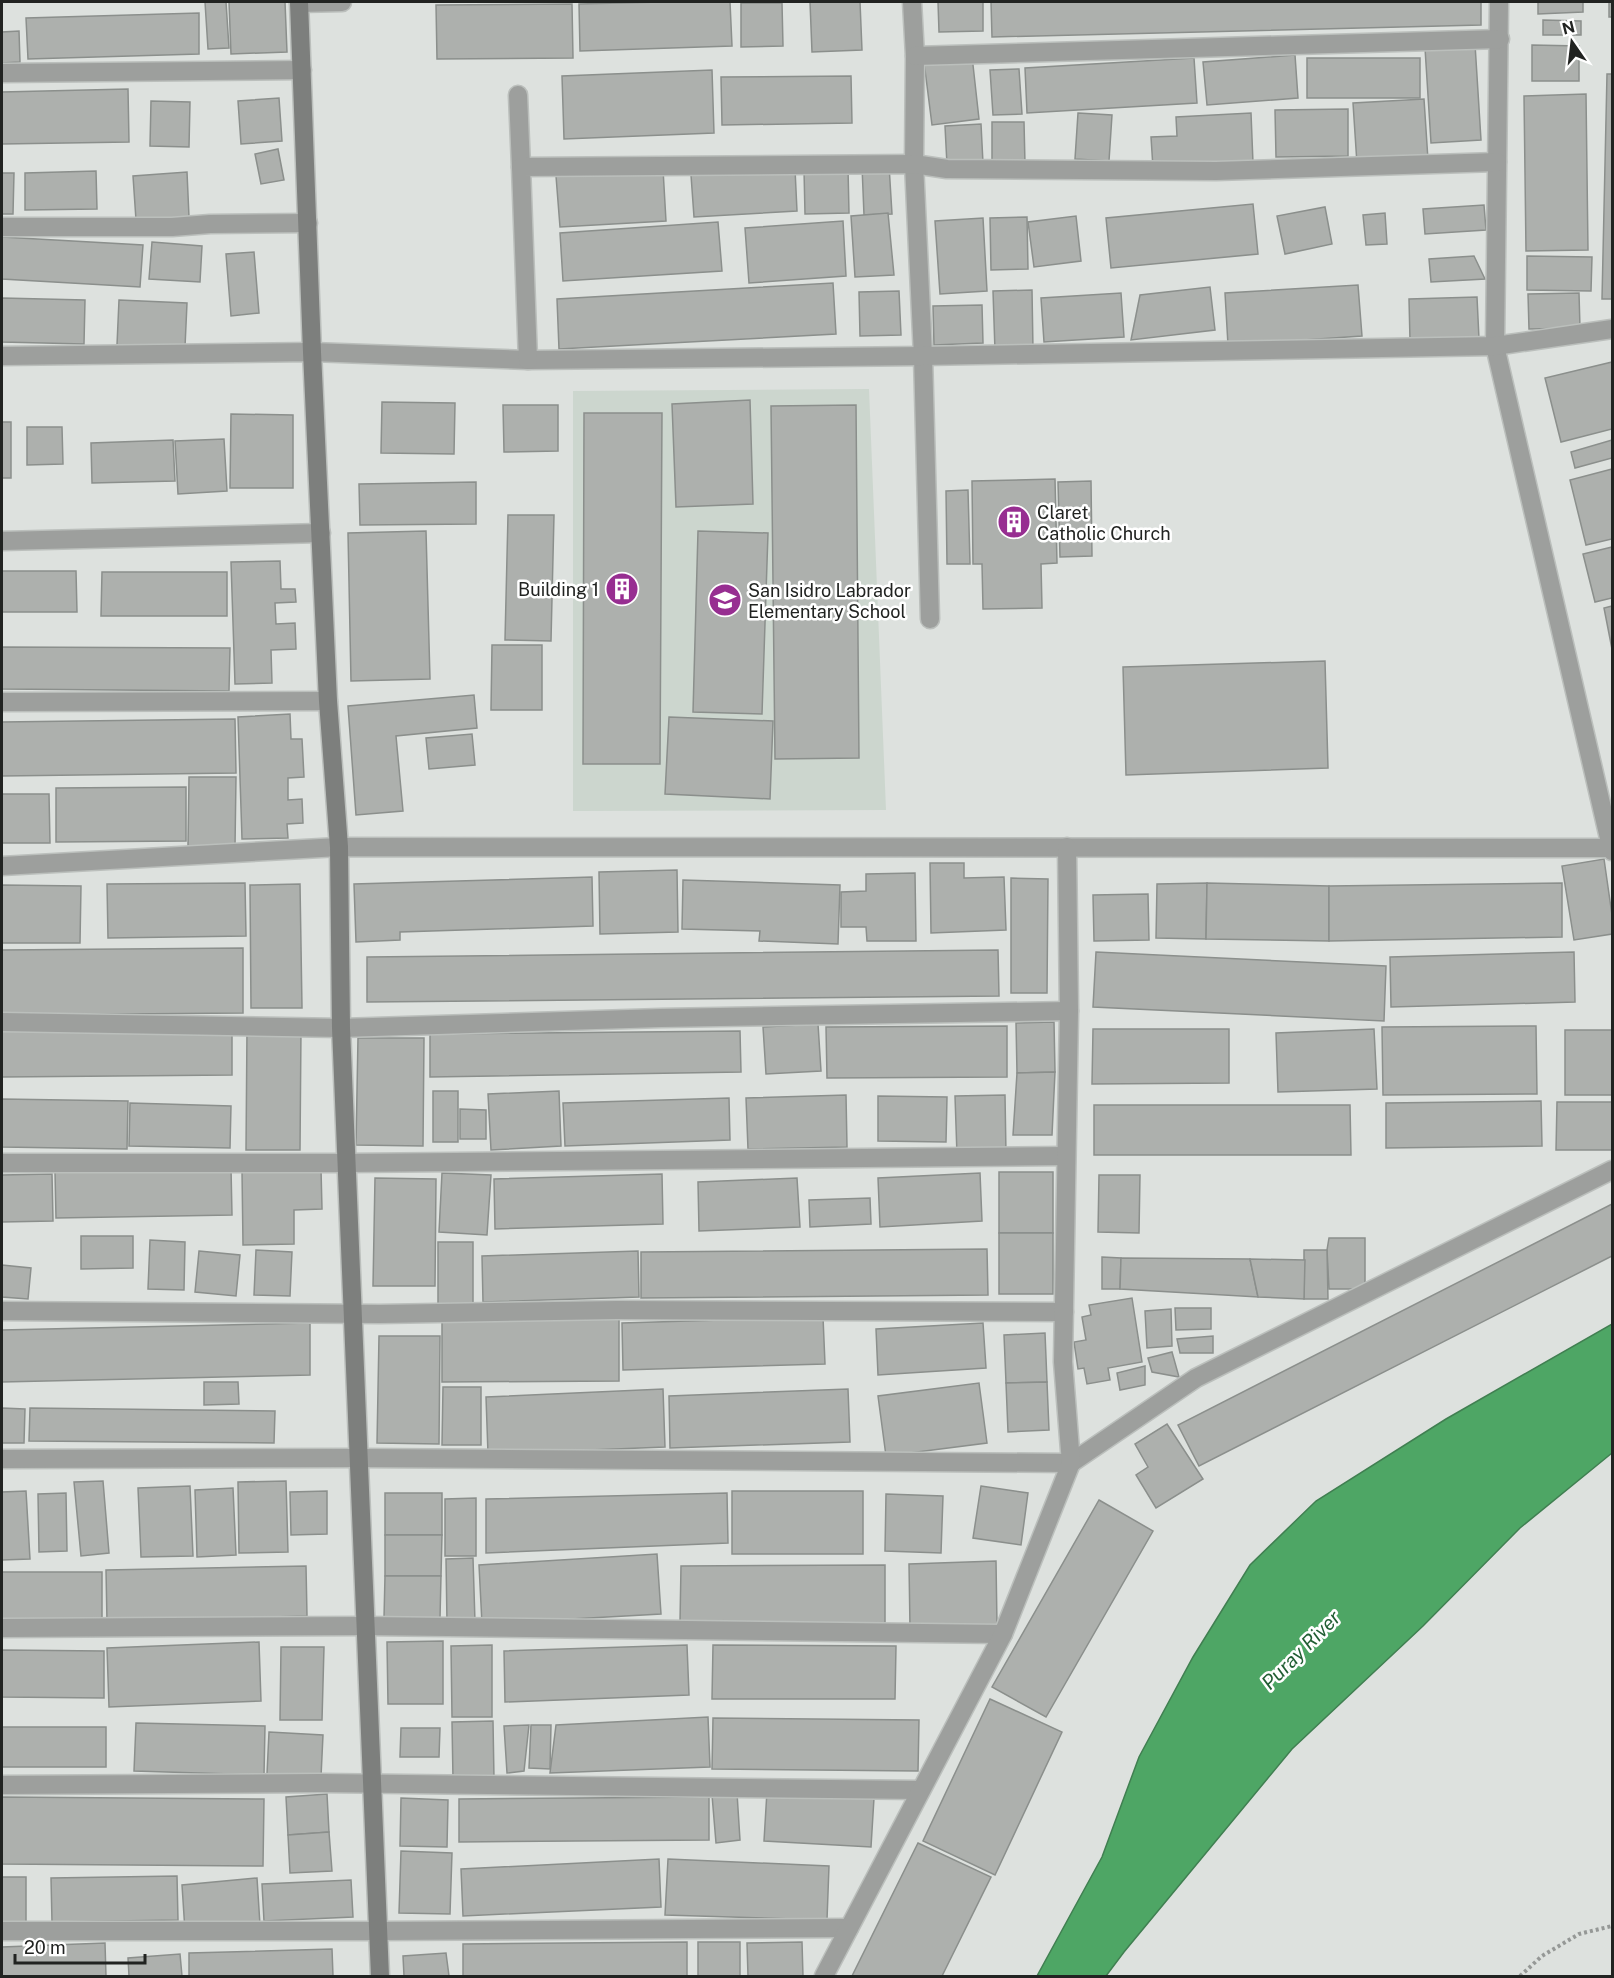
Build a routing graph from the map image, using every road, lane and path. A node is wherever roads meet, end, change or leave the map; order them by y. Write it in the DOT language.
graph roads {
  1 [pos="299,2"];
  2 [pos="342,2"];
  3 [pos="912,2"];
  4 [pos="1499,2"];
  5 [pos="1500,39"];
  6 [pos="915,56"];
  7 [pos="302,70"];
  8 [pos="2,73"];
  9 [pos="518,94"];
  10 [pos="1497,162"];
  11 [pos="914,164"];
  12 [pos="521,166"];
  13 [pos="308,223"];
  14 [pos="2,227"];
  15 [pos="1612,329"];
  16 [pos="1495,346"];
  17 [pos="312,352"];
  18 [pos="2,356"];
  19 [pos="923,356"];
  20 [pos="528,360"];
  21 [pos="321,533"];
  22 [pos="2,541"];
  23 [pos="930,619"];
  24 [pos="328,700"];
  25 [pos="2,702"];
  26 [pos="1067,846"];
  27 [pos="339,847"];
  28 [pos="1612,850"];
  29 [pos="2,866"];
  30 [pos="1069,1011"];
  31 [pos="2,1022"];
  32 [pos="341,1028"];
  33 [pos="1066,1156"];
  34 [pos="2,1163"];
  35 [pos="346,1163"];
  36 [pos="1612,1170"];
  37 [pos="2,1311"];
  38 [pos="1064,1312"];
  39 [pos="353,1313"];
  40 [pos="358,1458"];
  41 [pos="2,1460"];
  42 [pos="1071,1463"];
  43 [pos="366,1626"];
  44 [pos="2,1628"];
  45 [pos="1003,1634"];
  46 [pos="372,1784"];
  47 [pos="2,1785"];
  48 [pos="921,1790"];
  49 [pos="1612,1926"];
  50 [pos="849,1928"];
  51 [pos="2,1931"];
  52 [pos="378,1931"];
  53 [pos="380,1977"];
  54 [pos="824,1977"];
  55 [pos="1520,1977"];
  1 -- 2 [label="street"];
  1 -- 7 [label="street"];
  3 -- 6 [label="street"];
  4 -- 5 [label="street"];
  5 -- 6 [label="street"];
  5 -- 10 [label="street"];
  6 -- 11 [label="street"];
  7 -- 8 [label="street"];
  7 -- 13 [label="street"];
  9 -- 12 [label="street"];
  10 -- 11 [label="street"];
  10 -- 16 [label="street"];
  11 -- 12 [label="street"];
  11 -- 19 [label="street"];
  12 -- 20 [label="street"];
  13 -- 14 [label="street"];
  13 -- 17 [label="street"];
  15 -- 16 [label="street"];
  16 -- 19 [label="street"];
  16 -- 28 [label="street"];
  17 -- 18 [label="street"];
  17 -- 20 [label="street"];
  17 -- 21 [label="street"];
  19 -- 20 [label="street"];
  19 -- 23 [label="street"];
  21 -- 22 [label="street"];
  21 -- 24 [label="street"];
  24 -- 25 [label="street"];
  24 -- 27 [label="street"];
  26 -- 27 [label="street"];
  26 -- 28 [label="street"];
  26 -- 30 [label="street"];
  27 -- 29 [label="street"];
  27 -- 32 [label="street"];
  30 -- 32 [label="street"];
  30 -- 33 [label="street"];
  31 -- 32 [label="street"];
  32 -- 35 [label="street"];
  33 -- 35 [label="street"];
  33 -- 38 [label="street"];
  34 -- 35 [label="street"];
  35 -- 39 [label="street"];
  36 -- 42 [label="street"];
  37 -- 39 [label="street"];
  38 -- 39 [label="street"];
  38 -- 42 [label="street"];
  39 -- 40 [label="street"];
  40 -- 41 [label="street"];
  40 -- 42 [label="street"];
  40 -- 43 [label="street"];
  42 -- 45 [label="street"];
  43 -- 44 [label="street"];
  43 -- 45 [label="street"];
  43 -- 46 [label="street"];
  45 -- 48 [label="street"];
  46 -- 47 [label="street"];
  46 -- 48 [label="street"];
  46 -- 52 [label="street"];
  48 -- 50 [label="street"];
  49 -- 55 [label="path"];
  50 -- 52 [label="street"];
  50 -- 54 [label="street"];
  51 -- 52 [label="street"];
  52 -- 53 [label="street"];
}
